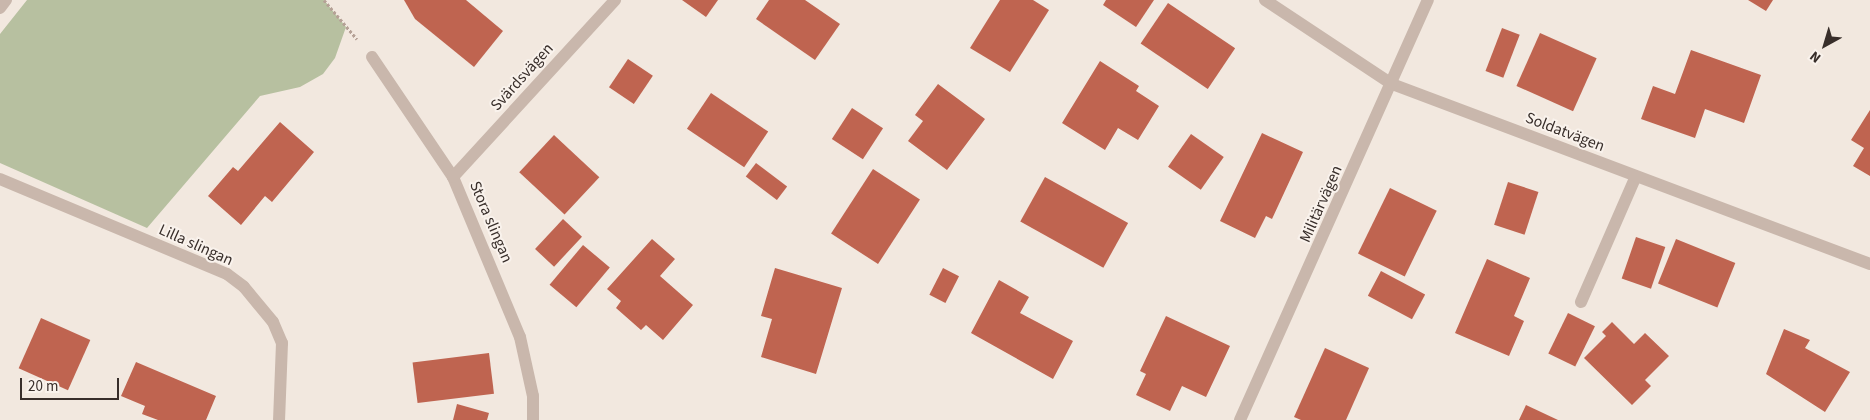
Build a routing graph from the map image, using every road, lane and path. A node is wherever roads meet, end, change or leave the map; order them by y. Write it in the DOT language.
graph roads {
  1 [pos="6,0"];
  2 [pos="324,0"];
  3 [pos="614,0"];
  4 [pos="1265,0"];
  5 [pos="1428,0"];
  6 [pos="0,8"];
  7 [pos="372,57"];
  8 [pos="1392,84"];
  9 [pos="453,176"];
  10 [pos="1636,176"];
  11 [pos="0,179"];
  12 [pos="1870,264"];
  13 [pos="1581,302"];
  14 [pos="279,420"];
  15 [pos="533,420"];
  16 [pos="1240,420"];
  1 -- 6 [label="street"];
  2 -- 7 [label="path"];
  3 -- 9 [label="street, Svärdsvägen"];
  4 -- 8 [label="street, Soldatvägen"];
  5 -- 8 [label="street, Militärvägen"];
  7 -- 9 [label="street, Stora slingan"];
  8 -- 10 [label="street, Soldatvägen"];
  8 -- 16 [label="street, Militärvägen"];
  9 -- 15 [label="street, Stora slingan"];
  10 -- 12 [label="street, Soldatvägen"];
  10 -- 13 [label="street"];
  11 -- 14 [label="street, Lilla slingan"];
}
